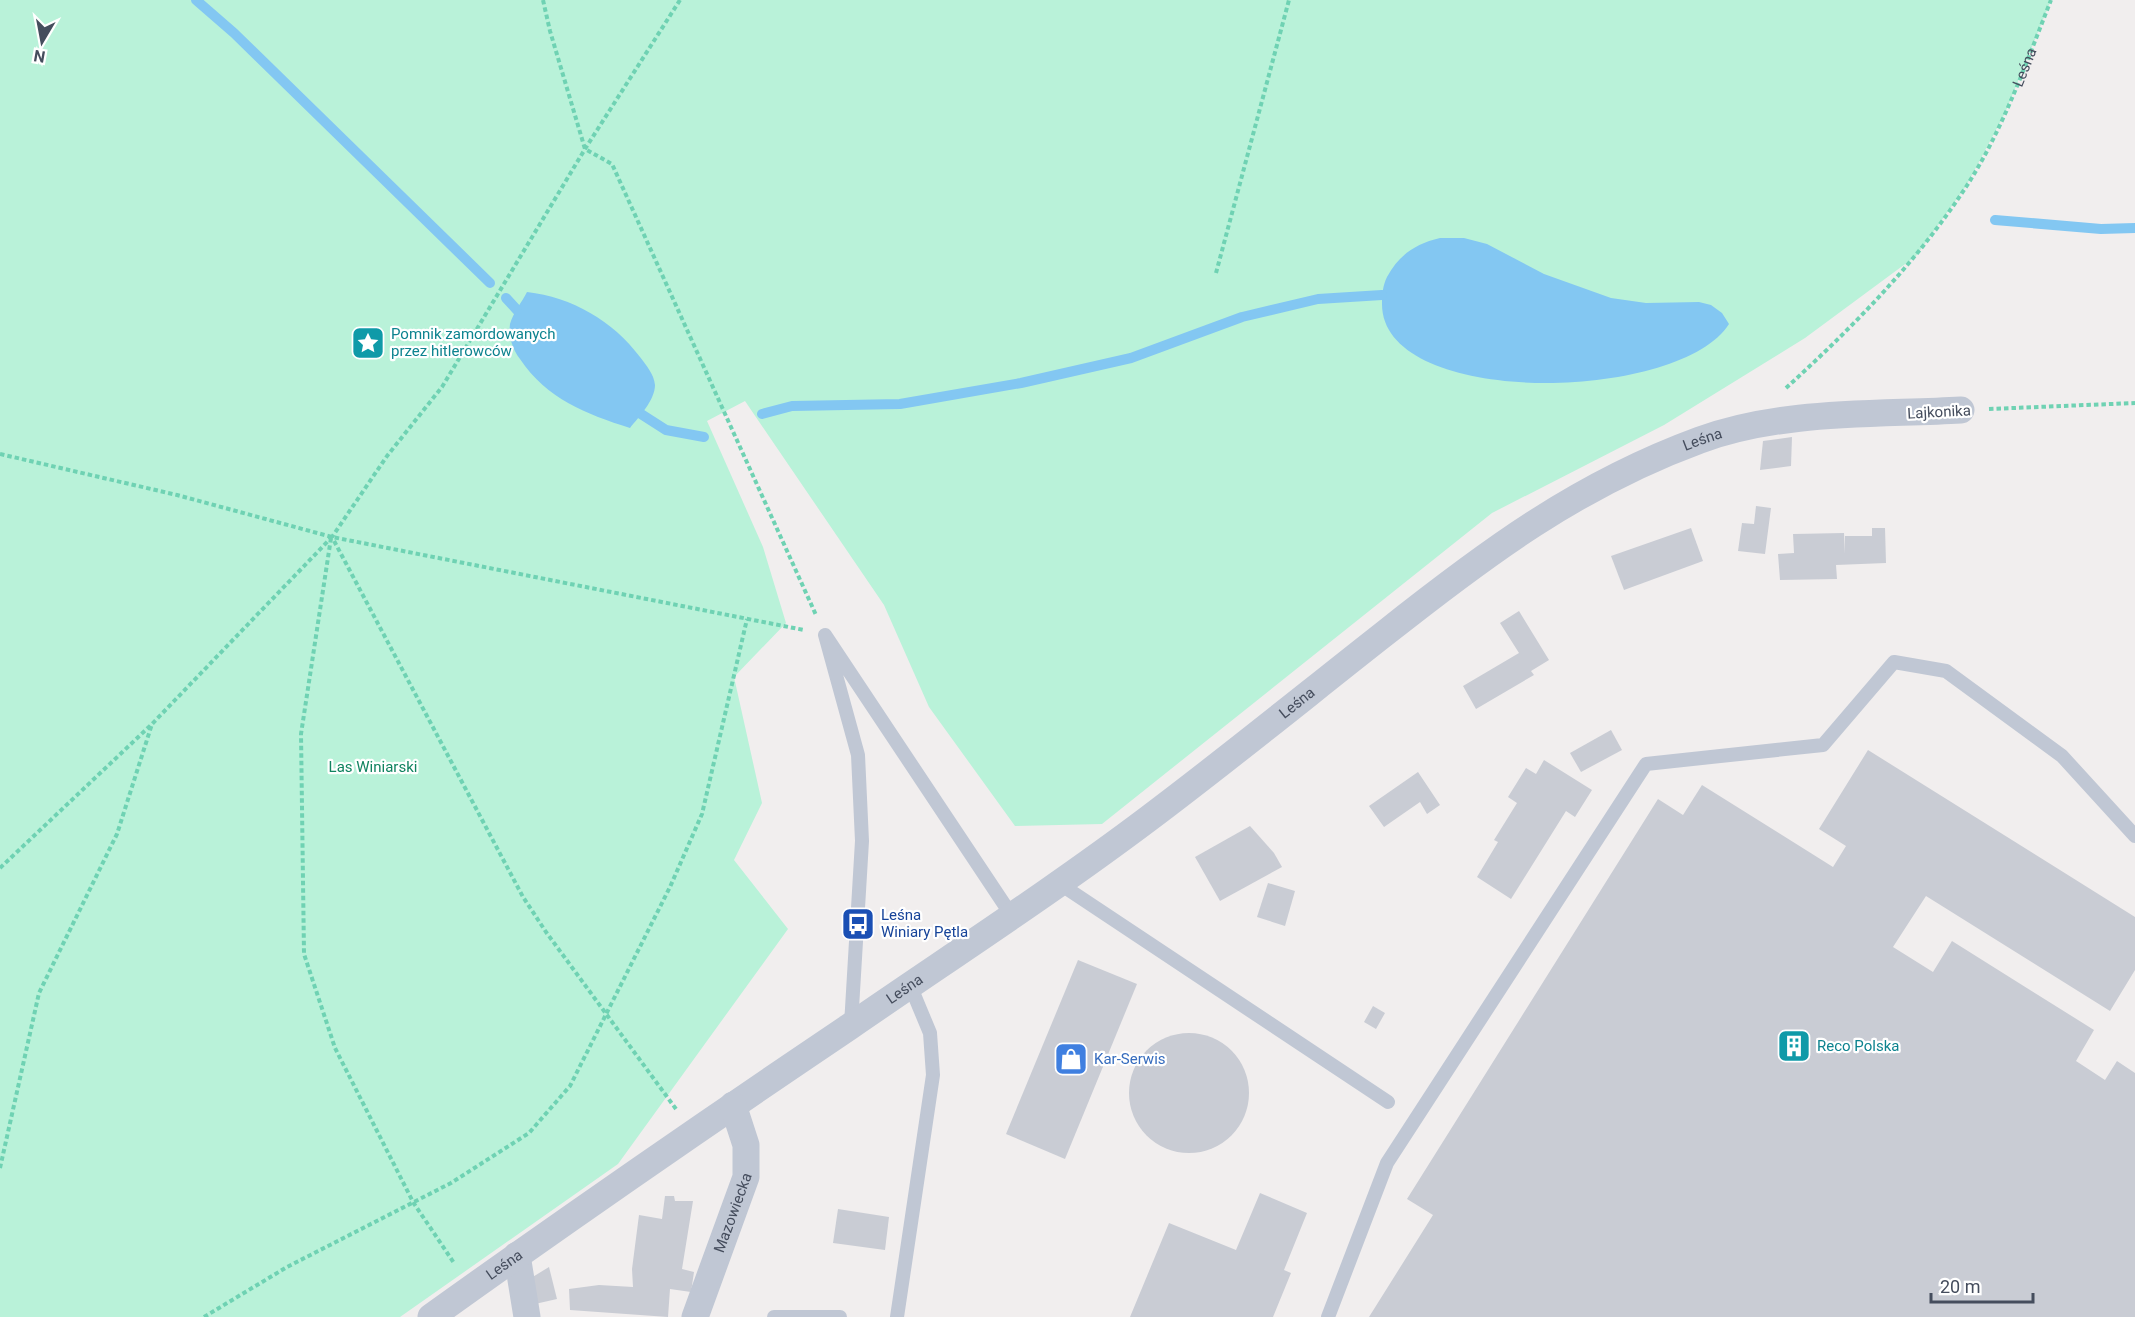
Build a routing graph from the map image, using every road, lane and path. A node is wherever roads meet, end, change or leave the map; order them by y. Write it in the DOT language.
graph roads {
  1 [pos="543,0"];
  2 [pos="680,0"];
  3 [pos="1289,0"];
  4 [pos="2051,0"];
  5 [pos="585,148"];
  6 [pos="1216,273"];
  7 [pos="1785,389"];
  8 [pos="2135,404"];
  9 [pos="1961,410"];
  10 [pos="1744,427"];
  11 [pos="0,454"];
  12 [pos="332,537"];
  13 [pos="747,619"];
  14 [pos="825,635"];
  15 [pos="152,723"];
  16 [pos="2135,836"];
  17 [pos="0,868"];
  18 [pos="1060,884"];
  19 [pos="1012,916"];
  20 [pos="910,985"];
  21 [pos="607,1015"];
  22 [pos="851,1025"];
  23 [pos="1388,1102"];
  24 [pos="733,1105"];
  25 [pos="693,1133"];
  26 [pos="0,1168"];
  27 [pos="413,1202"];
  28 [pos="517,1255"];
  29 [pos="470,1289"];
  30 [pos="204,1317"];
  31 [pos="430,1317"];
  32 [pos="527,1317"];
  33 [pos="695,1317"];
  34 [pos="774,1317"];
  35 [pos="840,1317"];
  36 [pos="897,1317"];
  37 [pos="1328,1317"];
  1 -- 5 [label="path"];
  2 -- 5 [label="path"];
  3 -- 6 [label="path"];
  4 -- 7 [label="path, Leśna"];
  5 -- 12 [label="path"];
  5 -- 14 [label="path"];
  8 -- 9 [label="path, Lajkonika"];
  9 -- 10 [label="street, Lajkonika"];
  10 -- 18 [label="street, Leśna"];
  11 -- 12 [label="path"];
  12 -- 13 [label="path"];
  12 -- 15 [label="path"];
  12 -- 21 [label="path"];
  12 -- 27 [label="path"];
  13 -- 14 [label="path"];
  13 -- 21 [label="path"];
  14 -- 19 [label="lane"];
  14 -- 22 [label="lane"];
  15 -- 17 [label="path"];
  15 -- 26 [label="path"];
  16 -- 37 [label="lane"];
  18 -- 19 [label="street, Leśna"];
  18 -- 23 [label="lane"];
  19 -- 20 [label="street, Leśna"];
  20 -- 22 [label="street, Leśna"];
  20 -- 36 [label="lane"];
  21 -- 25 [label="path"];
  21 -- 27 [label="path"];
  22 -- 24 [label="street, Leśna"];
  24 -- 25 [label="street, Leśna"];
  24 -- 33 [label="street, Mazowiecka"];
  25 -- 28 [label="street, Leśna"];
  27 -- 29 [label="path"];
  27 -- 30 [label="path"];
  28 -- 29 [label="street, Leśna"];
  28 -- 32 [label="street"];
  29 -- 31 [label="street, Leśna"];
  34 -- 35 [label="lane"];
}
